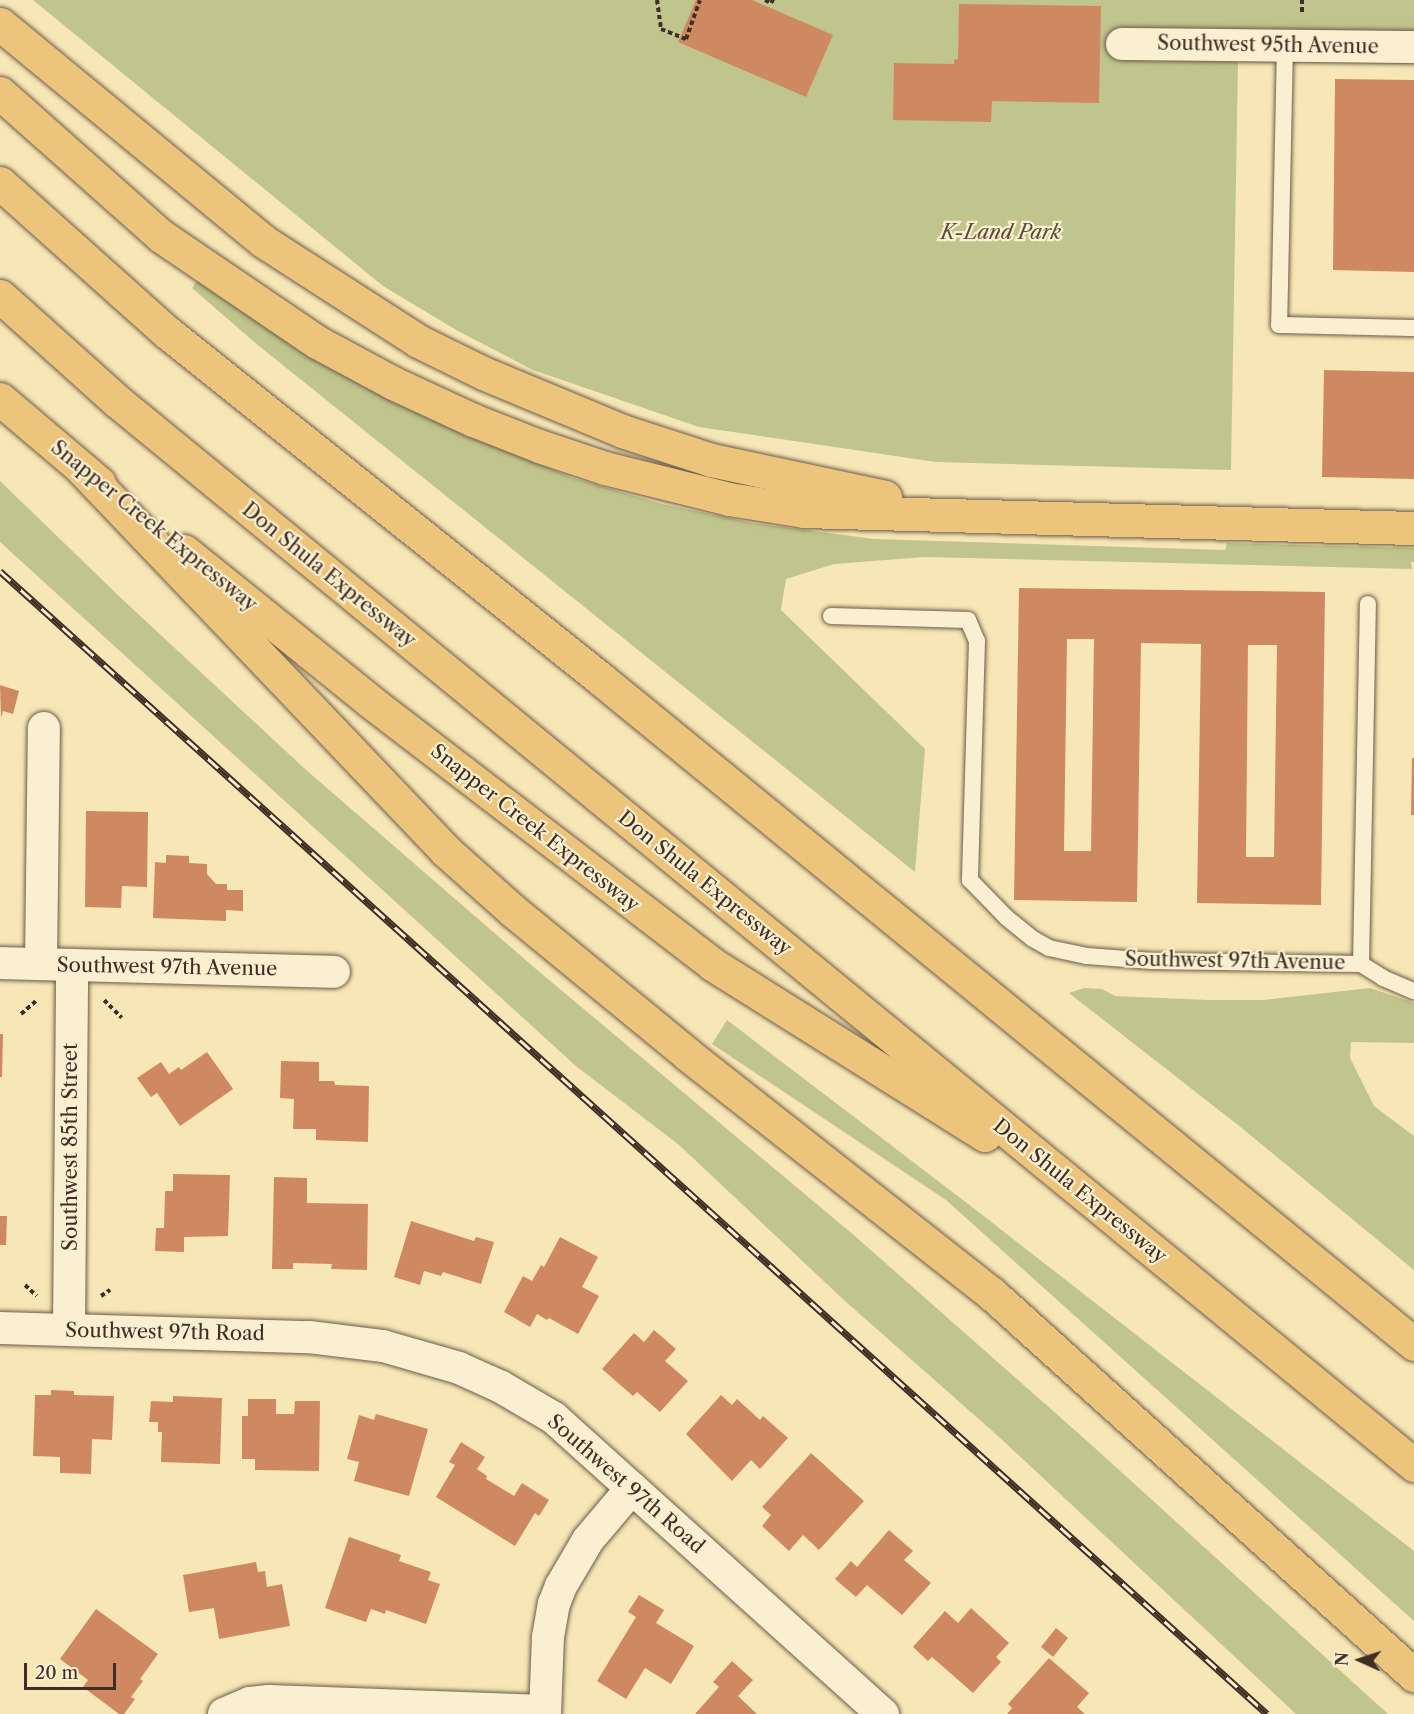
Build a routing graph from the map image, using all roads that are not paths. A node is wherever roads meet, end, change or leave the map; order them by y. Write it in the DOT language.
graph roads {
  1 [pos="0,24"];
  2 [pos="1122,44"];
  3 [pos="1285,45"];
  4 [pos="1414,48"];
  5 [pos="0,93"];
  6 [pos="0,183"];
  7 [pos="0,296"];
  8 [pos="1414,328"];
  9 [pos="0,399"];
  10 [pos="82,469"];
  11 [pos="981,516"];
  12 [pos="1414,528"];
  13 [pos="1368,604"];
  14 [pos="831,616"];
  15 [pos="44,728"];
  16 [pos="0,963"];
  17 [pos="41,964"];
  18 [pos="1361,964"];
  19 [pos="72,965"];
  20 [pos="334,972"];
  21 [pos="1414,990"];
  22 [pos="1103,1210"];
  23 [pos="0,1328"];
  24 [pos="69,1330"];
  25 [pos="1414,1344"];
  26 [pos="1414,1464"];
  27 [pos="632,1488"];
  28 [pos="1414,1675"];
  29 [pos="545,1712"];
  30 [pos="224,1714"];
  31 [pos="883,1714"];
  1 -- 11 [label="highway"];
  2 -- 3 [label="street, Southwest 95th Avenue"];
  3 -- 4 [label="street, Southwest 95th Avenue"];
  3 -- 8 [label="lane"];
  5 -- 11 [label="highway"];
  6 -- 25 [label="highway"];
  7 -- 22 [label="highway, Don Shula Expressway"];
  9 -- 10 [label="highway, Snapper Creek Expressway"];
  10 -- 22 [label="highway, Snapper Creek Expressway"];
  10 -- 28 [label="highway"];
  11 -- 12 [label="highway"];
  13 -- 18 [label="lane"];
  14 -- 18 [label="lane, Southwest 97th Avenue"];
  15 -- 17 [label="street"];
  16 -- 17 [label="street, Southwest 97th Avenue"];
  17 -- 19 [label="street, Southwest 97th Avenue"];
  18 -- 21 [label="lane, Southwest 97th Avenue"];
  19 -- 20 [label="street, Southwest 97th Avenue"];
  19 -- 24 [label="street, Southwest 85th Street"];
  22 -- 26 [label="highway, Don Shula Expressway"];
  23 -- 24 [label="street, Southwest 97th Road"];
  24 -- 27 [label="street, Southwest 97th Road"];
  27 -- 29 [label="street"];
  27 -- 31 [label="street, Southwest 97th Road"];
  29 -- 30 [label="street"];
}
